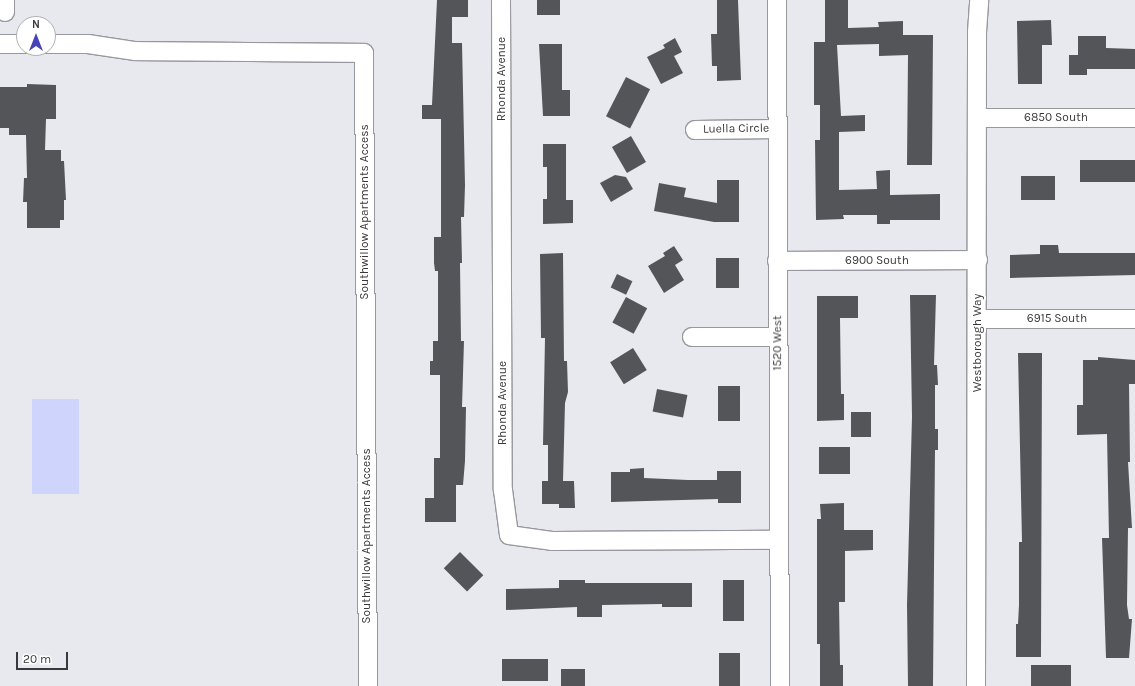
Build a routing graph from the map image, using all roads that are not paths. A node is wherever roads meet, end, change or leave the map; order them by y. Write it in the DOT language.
graph roads {
  1 [pos="501,0"];
  2 [pos="777,0"];
  3 [pos="979,0"];
  4 [pos="0,44"];
  5 [pos="16,44"];
  6 [pos="56,44"];
  7 [pos="976,118"];
  8 [pos="1135,118"];
  9 [pos="778,129"];
  10 [pos="695,130"];
  11 [pos="978,260"];
  12 [pos="777,261"];
  13 [pos="978,319"];
  14 [pos="1135,319"];
  15 [pos="692,337"];
  16 [pos="778,337"];
  17 [pos="779,540"];
  18 [pos="368,686"];
  19 [pos="780,686"];
  20 [pos="976,686"];
  1 -- 17 [label="street, Rhonda Avenue"];
  2 -- 9 [label="street, 1520 West"];
  3 -- 7 [label="street, Westborough Way"];
  4 -- 5 [label="street"];
  6 -- 18 [label="street, Southwillow Apartments Access"];
  7 -- 8 [label="street, 6850 South"];
  7 -- 11 [label="street, Westborough Way"];
  9 -- 10 [label="street, Luella Circle"];
  9 -- 12 [label="street, 1520 West"];
  11 -- 12 [label="street, 6900 South"];
  11 -- 13 [label="street, Westborough Way"];
  12 -- 16 [label="street, 1520 West"];
  13 -- 14 [label="street, 6915 South"];
  13 -- 20 [label="street, Westborough Way"];
  15 -- 16 [label="street"];
  16 -- 17 [label="street, 1520 West"];
  17 -- 19 [label="street, 1520 West"];
}
